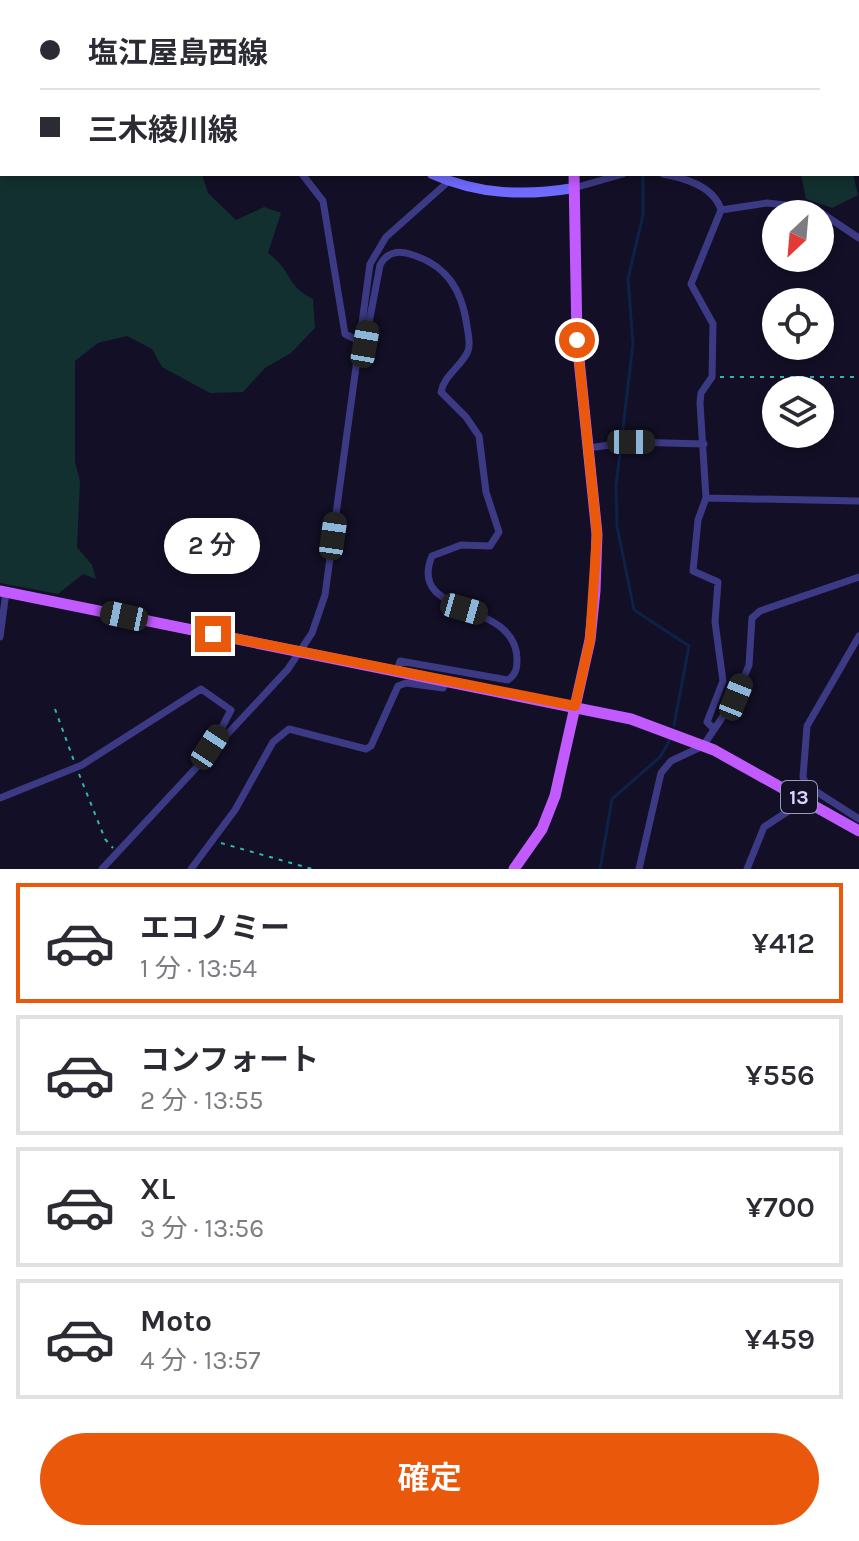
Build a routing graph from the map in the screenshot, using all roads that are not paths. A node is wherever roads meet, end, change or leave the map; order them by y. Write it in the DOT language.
graph roads {
  1 [pos="304,176"];
  2 [pos="437,176"];
  3 [pos="574,176"];
  4 [pos="616,176"];
  5 [pos="677,176"];
  6 [pos="449,181"];
  7 [pos="574,188"];
  8 [pos="762,204"];
  9 [pos="721,210"];
  10 [pos="834,221"];
  11 [pos="859,238"];
  12 [pos="360,342"];
  13 [pos="704,444"];
  14 [pos="588,448"];
  15 [pos="706,498"];
  16 [pos="859,501"];
  17 [pos="859,577"];
  18 [pos="3,592"];
  19 [pos="859,636"];
  20 [pos="0,637"];
  21 [pos="301,651"];
  22 [pos="397,671"];
  23 [pos="446,681"];
  24 [pos="575,706"];
  25 [pos="714,729"];
  26 [pos="703,746"];
  27 [pos="212,749"];
  28 [pos="806,785"];
  29 [pos="0,798"];
  30 [pos="859,819"];
  31 [pos="859,831"];
  32 [pos="102,869"];
  33 [pos="191,869"];
  34 [pos="514,869"];
  35 [pos="639,869"];
  36 [pos="747,869"];
  1 -- 12 [label="street"];
  2 -- 6 [label="street"];
  3 -- 7 [label="main road"];
  4 -- 7 [label="street"];
  5 -- 9 [label="street"];
  6 -- 7 [label="street"];
  6 -- 12 [label="street"];
  7 -- 14 [label="main road"];
  8 -- 9 [label="street"];
  9 -- 13 [label="street"];
  10 -- 11 [label="street"];
  12 -- 21 [label="street"];
  12 -- 22 [label="street"];
  13 -- 14 [label="street"];
  13 -- 15 [label="street"];
  14 -- 24 [label="main road"];
  15 -- 16 [label="street"];
  15 -- 25 [label="street"];
  17 -- 25 [label="street"];
  18 -- 20 [label="street"];
  18 -- 21 [label="main road, 13"];
  19 -- 28 [label="street"];
  21 -- 22 [label="main road, 13"];
  21 -- 27 [label="street"];
  22 -- 23 [label="main road, 13"];
  23 -- 24 [label="main road, 13"];
  23 -- 33 [label="street"];
  24 -- 26 [label="main road, 13"];
  24 -- 34 [label="main road"];
  25 -- 26 [label="street"];
  26 -- 31 [label="main road, 13"];
  26 -- 35 [label="street"];
  27 -- 29 [label="street"];
  27 -- 32 [label="street"];
  28 -- 30 [label="street"];
  28 -- 36 [label="street, bridge"];
}
